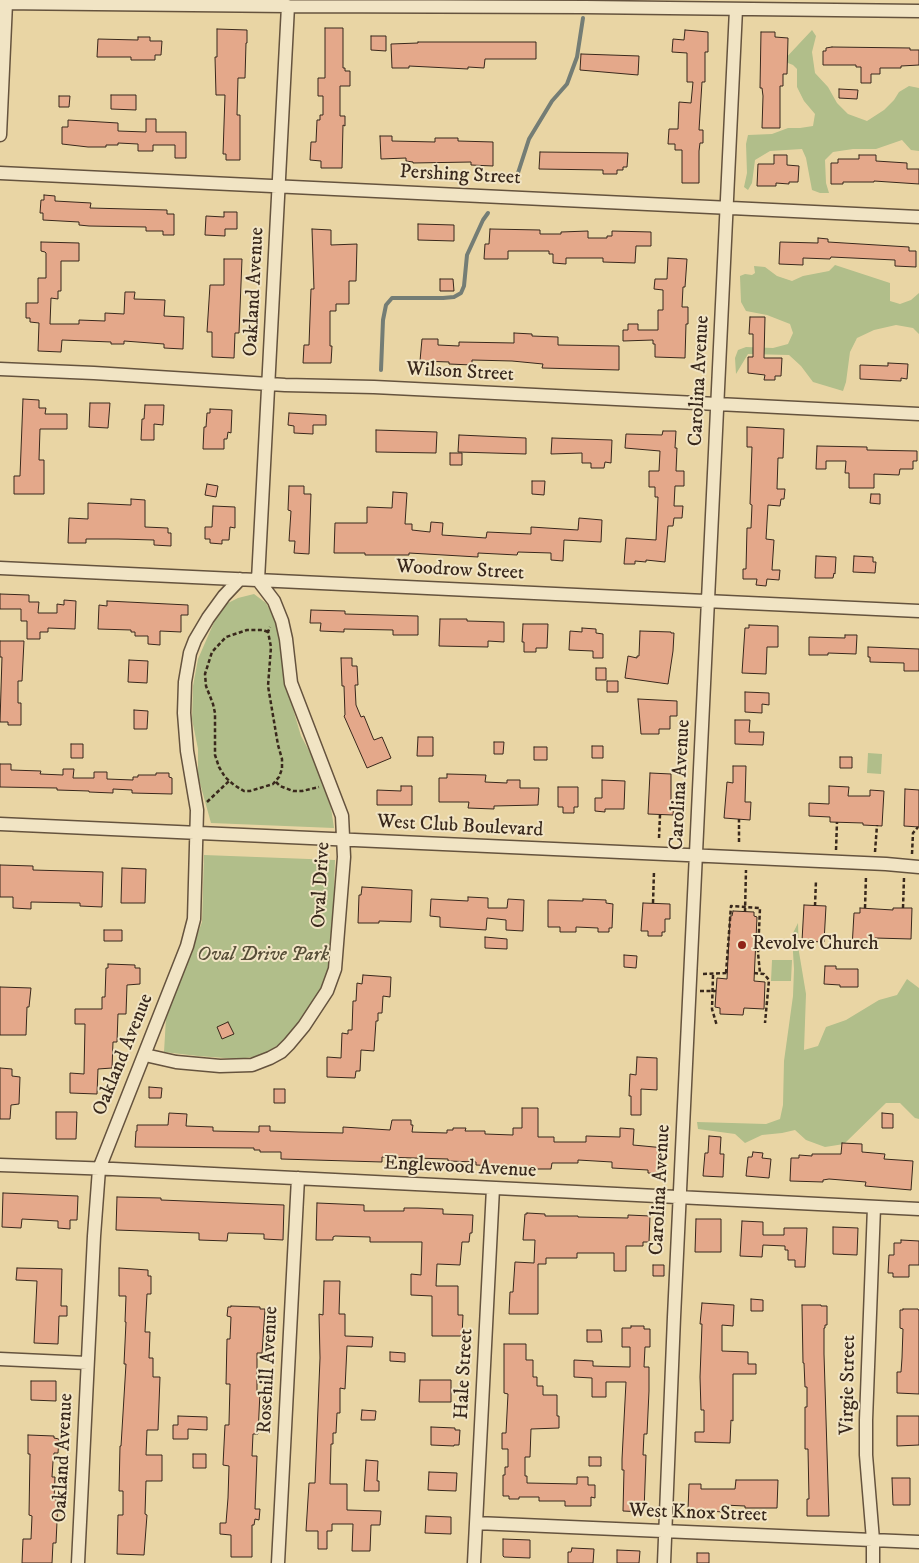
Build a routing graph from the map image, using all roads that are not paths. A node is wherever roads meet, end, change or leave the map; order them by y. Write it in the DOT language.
graph roads {
  1 [pos="209,2"];
  2 [pos="3,3"];
  3 [pos="779,5"];
  4 [pos="288,6"];
  5 [pos="736,9"];
  6 [pos="919,11"];
  7 [pos="0,135"];
  8 [pos="0,173"];
  9 [pos="278,185"];
  10 [pos="727,207"];
  11 [pos="919,217"];
  12 [pos="0,369"];
  13 [pos="270,385"];
  14 [pos="718,404"];
  15 [pos="919,414"];
  16 [pos="0,568"];
  17 [pos="240,579"];
  18 [pos="258,580"];
  19 [pos="708,602"];
  20 [pos="919,611"];
  21 [pos="0,824"];
  22 [pos="196,833"];
  23 [pos="344,840"];
  24 [pos="696,856"];
  25 [pos="919,867"];
  26 [pos="144,1055"];
  27 [pos="0,1165"];
  28 [pos="99,1169"];
  29 [pos="298,1178"];
  30 [pos="493,1188"];
  31 [pos="680,1197"];
  32 [pos="874,1207"];
  33 [pos="919,1209"];
  34 [pos="0,1359"];
  35 [pos="87,1363"];
  36 [pos="476,1523"];
  37 [pos="666,1531"];
  38 [pos="873,1540"];
  39 [pos="919,1542"];
  40 [pos="78,1563"];
  41 [pos="278,1563"];
  42 [pos="474,1563"];
  43 [pos="664,1563"];
  44 [pos="873,1563"];
  1 -- 2 [label="street"];
  1 -- 4 [label="street"];
  2 -- 7 [label="street"];
  3 -- 5 [label="street"];
  3 -- 6 [label="street"];
  4 -- 5 [label="street"];
  4 -- 9 [label="street, Oakland Avenue"];
  5 -- 10 [label="street, Carolina Avenue"];
  8 -- 9 [label="street, Pershing Street"];
  9 -- 10 [label="street, Pershing Street"];
  9 -- 13 [label="street, Oakland Avenue"];
  10 -- 11 [label="street, Pershing Street"];
  10 -- 14 [label="street, Carolina Avenue"];
  12 -- 13 [label="street, Wilson Street"];
  13 -- 14 [label="street, Wilson Street"];
  13 -- 18 [label="street, Oakland Avenue"];
  14 -- 15 [label="street, Wilson Street"];
  14 -- 19 [label="street, Carolina Avenue"];
  16 -- 17 [label="street, Woodrow Street"];
  17 -- 18 [label="street, Woodrow Street"];
  17 -- 22 [label="street, Oakland Avenue"];
  18 -- 19 [label="street, Woodrow Street"];
  18 -- 23 [label="street, Oval Drive"];
  19 -- 20 [label="street, Woodrow Street"];
  19 -- 24 [label="street, Carolina Avenue"];
  21 -- 22 [label="street, West Club Boulevard"];
  22 -- 23 [label="street, West Club Boulevard"];
  22 -- 26 [label="street, Oakland Avenue"];
  23 -- 24 [label="street, West Club Boulevard"];
  23 -- 26 [label="street, Oval Drive"];
  24 -- 25 [label="street, West Club Boulevard"];
  24 -- 31 [label="street, Carolina Avenue"];
  26 -- 28 [label="street, Oakland Avenue"];
  27 -- 28 [label="street, Englewood Avenue"];
  28 -- 29 [label="street, Englewood Avenue"];
  28 -- 35 [label="street, Oakland Avenue"];
  29 -- 30 [label="street, Englewood Avenue"];
  29 -- 41 [label="street, Rosehill Avenue"];
  30 -- 31 [label="street, Englewood Avenue"];
  30 -- 36 [label="street, Hale Street"];
  31 -- 32 [label="street, Englewood Avenue"];
  31 -- 37 [label="street, Carolina Avenue"];
  32 -- 33 [label="street, Englewood Avenue"];
  32 -- 38 [label="street, Virgie Street"];
  34 -- 35 [label="street"];
  35 -- 40 [label="street, Oakland Avenue"];
  36 -- 37 [label="street, West Knox Street"];
  36 -- 42 [label="street, Hale Street"];
  37 -- 38 [label="street, West Knox Street"];
  37 -- 43 [label="street, Carolina Avenue"];
  38 -- 39 [label="street, West Knox Street"];
  38 -- 44 [label="street, Virgie Street"];
}
